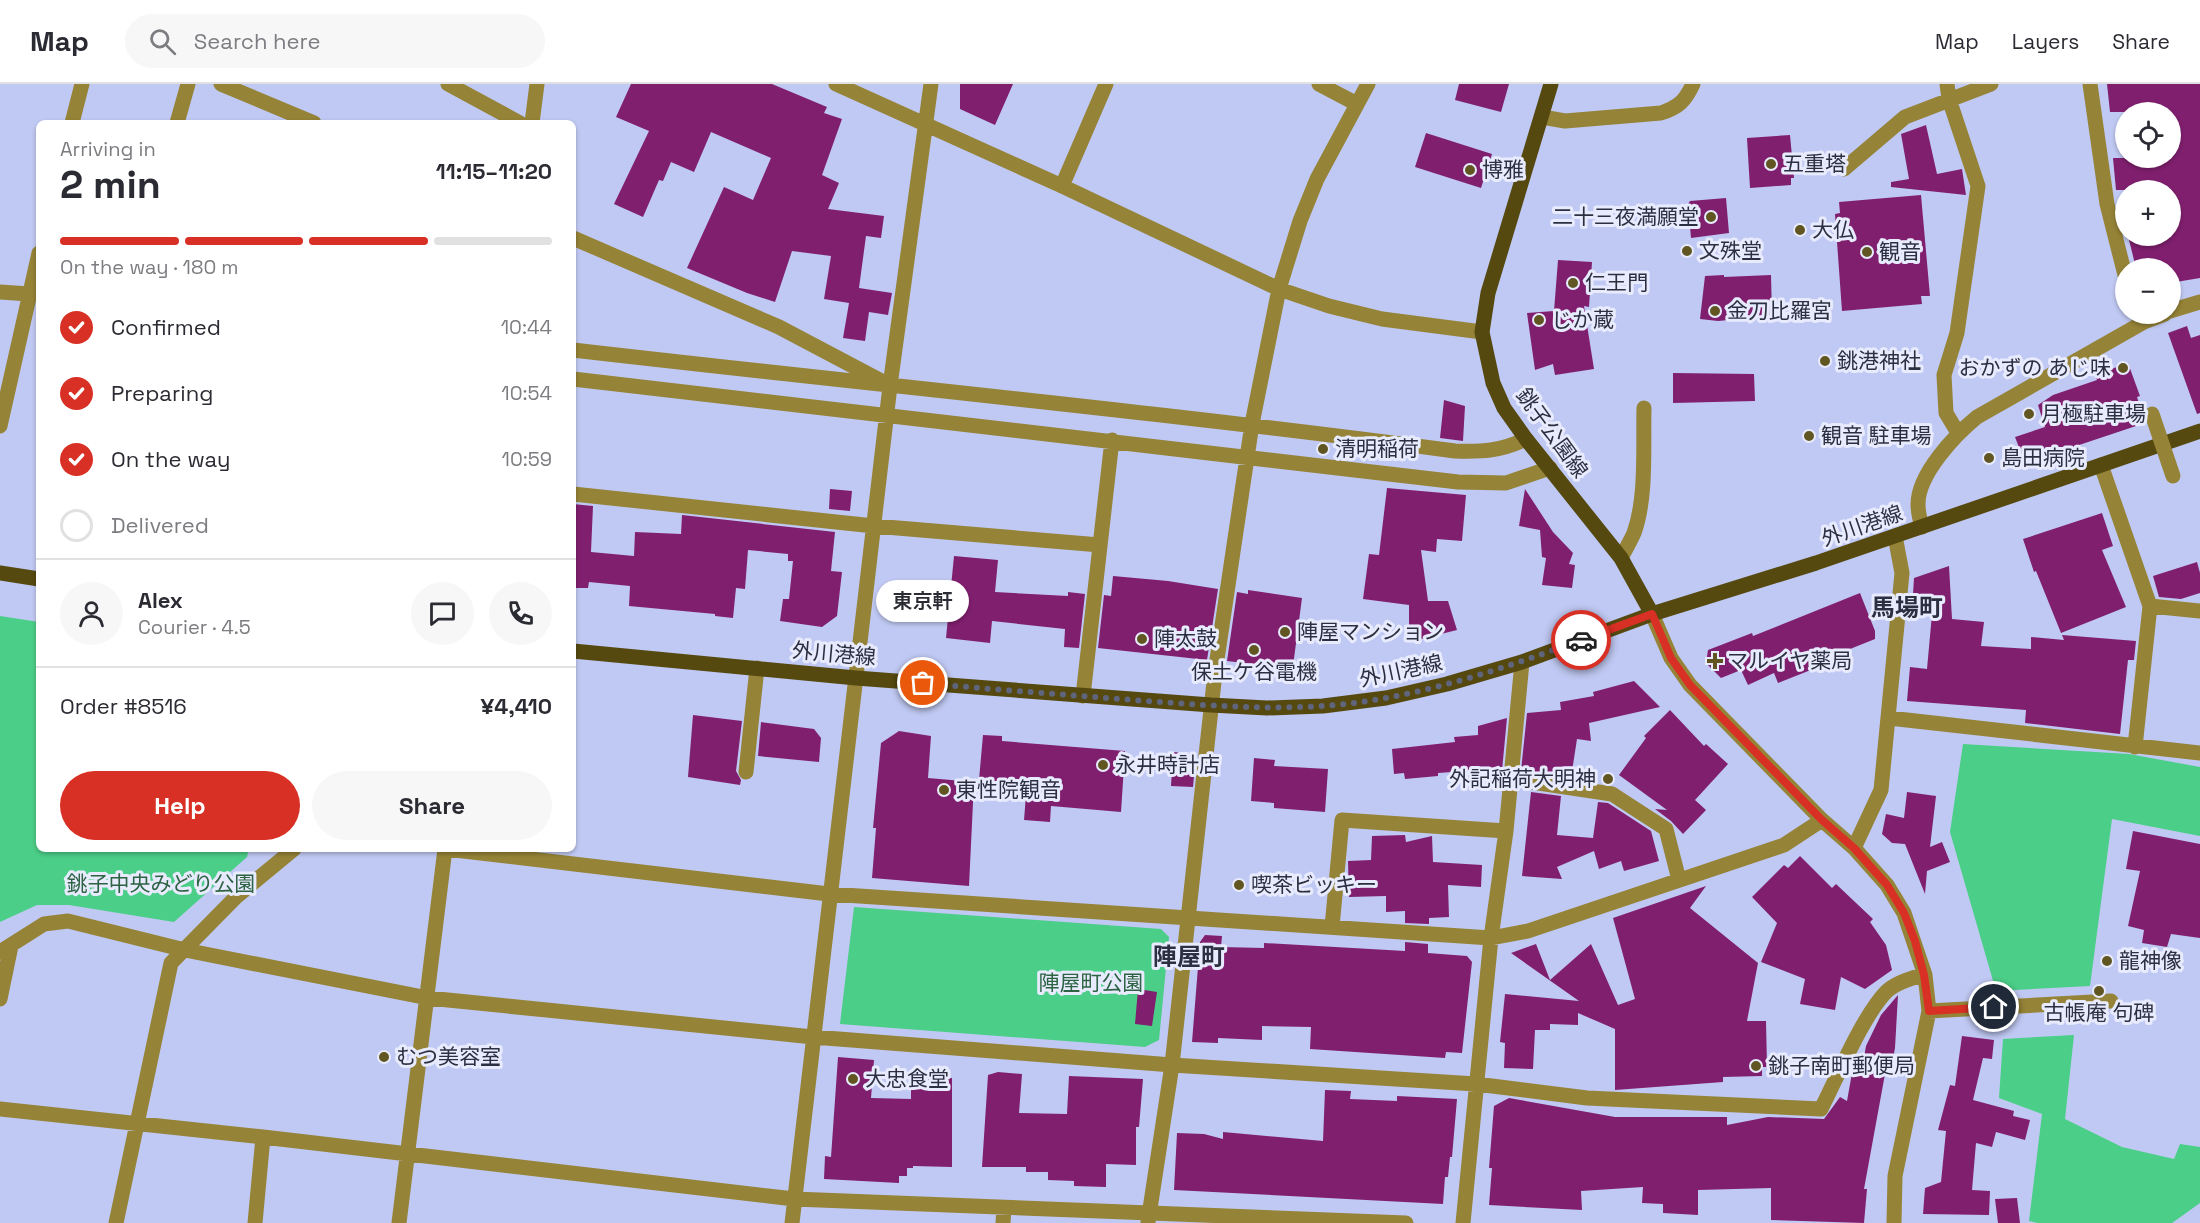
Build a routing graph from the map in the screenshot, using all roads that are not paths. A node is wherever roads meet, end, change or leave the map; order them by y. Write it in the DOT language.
graph roads {
  1 [pos="82,84"];
  2 [pos="188,84"];
  3 [pos="221,84"];
  4 [pos="448,84"];
  5 [pos="537,84"];
  6 [pos="836,84"];
  7 [pos="931,84"];
  8 [pos="1106,84"];
  9 [pos="1319,84"];
  10 [pos="1368,84"];
  11 [pos="1551,84"];
  12 [pos="1693,84"];
  13 [pos="1991,84"];
  14 [pos="2090,84"];
  15 [pos="1948,91"];
  16 [pos="1357,104"];
  17 [pos="1542,117"];
  18 [pos="73,120"];
  19 [pos="178,120"];
  20 [pos="306,120"];
  21 [pos="514,120"];
  22 [pos="532,120"];
  23 [pos="926,126"];
  24 [pos="1844,168"];
  25 [pos="1062,186"];
  26 [pos="576,239"];
  27 [pos="2121,258"];
  28 [pos="36,270"];
  29 [pos="33,288"];
  30 [pos="1279,289"];
  31 [pos="0,291"];
  32 [pos="2200,303"];
  33 [pos="2181,308"];
  34 [pos="32,313"];
  35 [pos="2130,324"];
  36 [pos="1482,332"];
  37 [pos="576,350"];
  38 [pos="576,379"];
  39 [pos="890,386"];
  40 [pos="1644,408"];
  41 [pos="2152,414"];
  42 [pos="886,416"];
  43 [pos="1252,424"];
  44 [pos="0,426"];
  45 [pos="2200,431"];
  46 [pos="1958,433"];
  47 [pos="1526,439"];
  48 [pos="1112,440"];
  49 [pos="1247,457"];
  50 [pos="2101,465"];
  51 [pos="1550,468"];
  52 [pos="2173,476"];
  53 [pos="576,494"];
  54 [pos="874,526"];
  55 [pos="1922,527"];
  56 [pos="1895,536"];
  57 [pos="1100,545"];
  58 [pos="1621,558"];
  59 [pos="0,573"];
  60 [pos="36,579"];
  61 [pos="2150,606"];
  62 [pos="2200,611"];
  63 [pos="1652,614"];
  64 [pos="576,651"];
  65 [pos="1522,662"];
  66 [pos="757,668"];
  67 [pos="856,678"];
  68 [pos="1083,696"];
  69 [pos="1211,705"];
  70 [pos="1889,718"];
  71 [pos="2135,747"];
  72 [pos="2200,753"];
  73 [pos="746,772"];
  74 [pos="1511,779"];
  75 [pos="1822,820"];
  76 [pos="1506,831"];
  77 [pos="1854,848"];
  78 [pos="290,852"];
  79 [pos="446,852"];
  80 [pos="472,852"];
  81 [pos="1679,880"];
  82 [pos="829,894"];
  83 [pos="1188,917"];
  84 [pos="1332,927"];
  85 [pos="1491,938"];
  86 [pos="5,949"];
  87 [pos="185,950"];
  88 [pos="1924,975"];
  89 [pos="428,998"];
  90 [pos="0,999"];
  91 [pos="2111,1001"];
  92 [pos="1929,1011"];
  93 [pos="813,1037"];
  94 [pos="1172,1065"];
  95 [pos="1476,1084"];
  96 [pos="0,1109"];
  97 [pos="136,1125"];
  98 [pos="262,1137"];
  99 [pos="408,1155"];
  100 [pos="794,1199"];
  101 [pos="1004,1215"];
  102 [pos="1149,1218"];
  103 [pos="116,1223"];
  104 [pos="255,1223"];
  105 [pos="399,1223"];
  106 [pos="792,1223"];
  107 [pos="1406,1223"];
  108 [pos="1462,1223"];
  109 [pos="1894,1223"];
  1 -- 18 [label="street"];
  2 -- 19 [label="street"];
  3 -- 20 [label="street"];
  4 -- 21 [label="street"];
  5 -- 22 [label="street"];
  6 -- 23 [label="street"];
  7 -- 23 [label="street"];
  8 -- 25 [label="street"];
  9 -- 16 [label="street"];
  10 -- 16 [label="street"];
  11 -- 17 [label="main road, 銚子公園線"];
  12 -- 17 [label="street"];
  13 -- 15 [label="street"];
  14 -- 27 [label="street"];
  15 -- 24 [label="street"];
  15 -- 46 [label="street"];
  16 -- 30 [label="street"];
  17 -- 36 [label="main road, 銚子公園線"];
  23 -- 25 [label="street"];
  23 -- 39 [label="street"];
  25 -- 30 [label="street"];
  26 -- 39 [label="street"];
  28 -- 29 [label="street"];
  29 -- 31 [label="street"];
  29 -- 34 [label="street"];
  30 -- 36 [label="street"];
  30 -- 43 [label="street"];
  32 -- 33 [label="street"];
  34 -- 44 [label="street"];
  35 -- 46 [label="street"];
  36 -- 47 [label="main road, 銚子公園線"];
  37 -- 39 [label="street"];
  38 -- 42 [label="street"];
  39 -- 42 [label="street"];
  39 -- 43 [label="street"];
  40 -- 58 [label="street"];
  41 -- 52 [label="street, bridge"];
  42 -- 48 [label="street"];
  42 -- 54 [label="street"];
  43 -- 47 [label="street"];
  43 -- 49 [label="street"];
  45 -- 50 [label="main road, 外川港線"];
  46 -- 55 [label="street"];
  47 -- 51 [label="main road, 銚子公園線"];
  48 -- 49 [label="street"];
  48 -- 57 [label="street"];
  49 -- 51 [label="street"];
  49 -- 69 [label="street"];
  50 -- 55 [label="main road, 外川港線"];
  50 -- 61 [label="street"];
  51 -- 58 [label="main road, 銚子公園線"];
  53 -- 54 [label="street"];
  54 -- 57 [label="street"];
  54 -- 67 [label="street"];
  55 -- 56 [label="main road, 外川港線"];
  56 -- 63 [label="main road, 外川港線"];
  56 -- 70 [label="street"];
  57 -- 68 [label="street"];
  58 -- 63 [label="main road, 銚子公園線"];
  59 -- 60 [label="main road"];
  61 -- 62 [label="street"];
  61 -- 71 [label="street"];
  63 -- 65 [label="main road, 外川港線"];
  63 -- 75 [label="street"];
  64 -- 66 [label="main road, 外川港線"];
  65 -- 69 [label="main road, 外川港線"];
  65 -- 74 [label="street"];
  66 -- 67 [label="main road, 外川港線"];
  66 -- 73 [label="street"];
  67 -- 68 [label="main road, 外川港線"];
  67 -- 82 [label="street"];
  68 -- 69 [label="main road, 外川港線"];
  69 -- 83 [label="street"];
  70 -- 71 [label="street"];
  70 -- 77 [label="street"];
  71 -- 72 [label="street"];
  74 -- 76 [label="street"];
  74 -- 81 [label="street"];
  75 -- 77 [label="street"];
  75 -- 81 [label="street"];
  76 -- 84 [label="street"];
  76 -- 85 [label="street"];
  77 -- 88 [label="street"];
  78 -- 87 [label="street"];
  79 -- 89 [label="street"];
  80 -- 82 [label="street"];
  81 -- 85 [label="street"];
  82 -- 83 [label="street"];
  82 -- 93 [label="street"];
  83 -- 84 [label="street"];
  83 -- 94 [label="street"];
  84 -- 85 [label="street"];
  85 -- 95 [label="street"];
  86 -- 87 [label="street"];
  86 -- 90 [label="street"];
  87 -- 89 [label="street"];
  87 -- 97 [label="street"];
  88 -- 92 [label="street"];
  88 -- 95 [label="street"];
  89 -- 93 [label="street"];
  89 -- 99 [label="street"];
  91 -- 92 [label="street"];
  92 -- 109 [label="street"];
  93 -- 94 [label="street"];
  93 -- 100 [label="street"];
  94 -- 95 [label="street"];
  94 -- 102 [label="street"];
  95 -- 108 [label="street"];
  96 -- 97 [label="street"];
  97 -- 98 [label="street"];
  97 -- 103 [label="street"];
  98 -- 99 [label="street"];
  98 -- 104 [label="street"];
  99 -- 100 [label="street"];
  99 -- 105 [label="street"];
  100 -- 101 [label="street"];
  100 -- 106 [label="street"];
  101 -- 102 [label="street"];
  102 -- 107 [label="street"];
}
